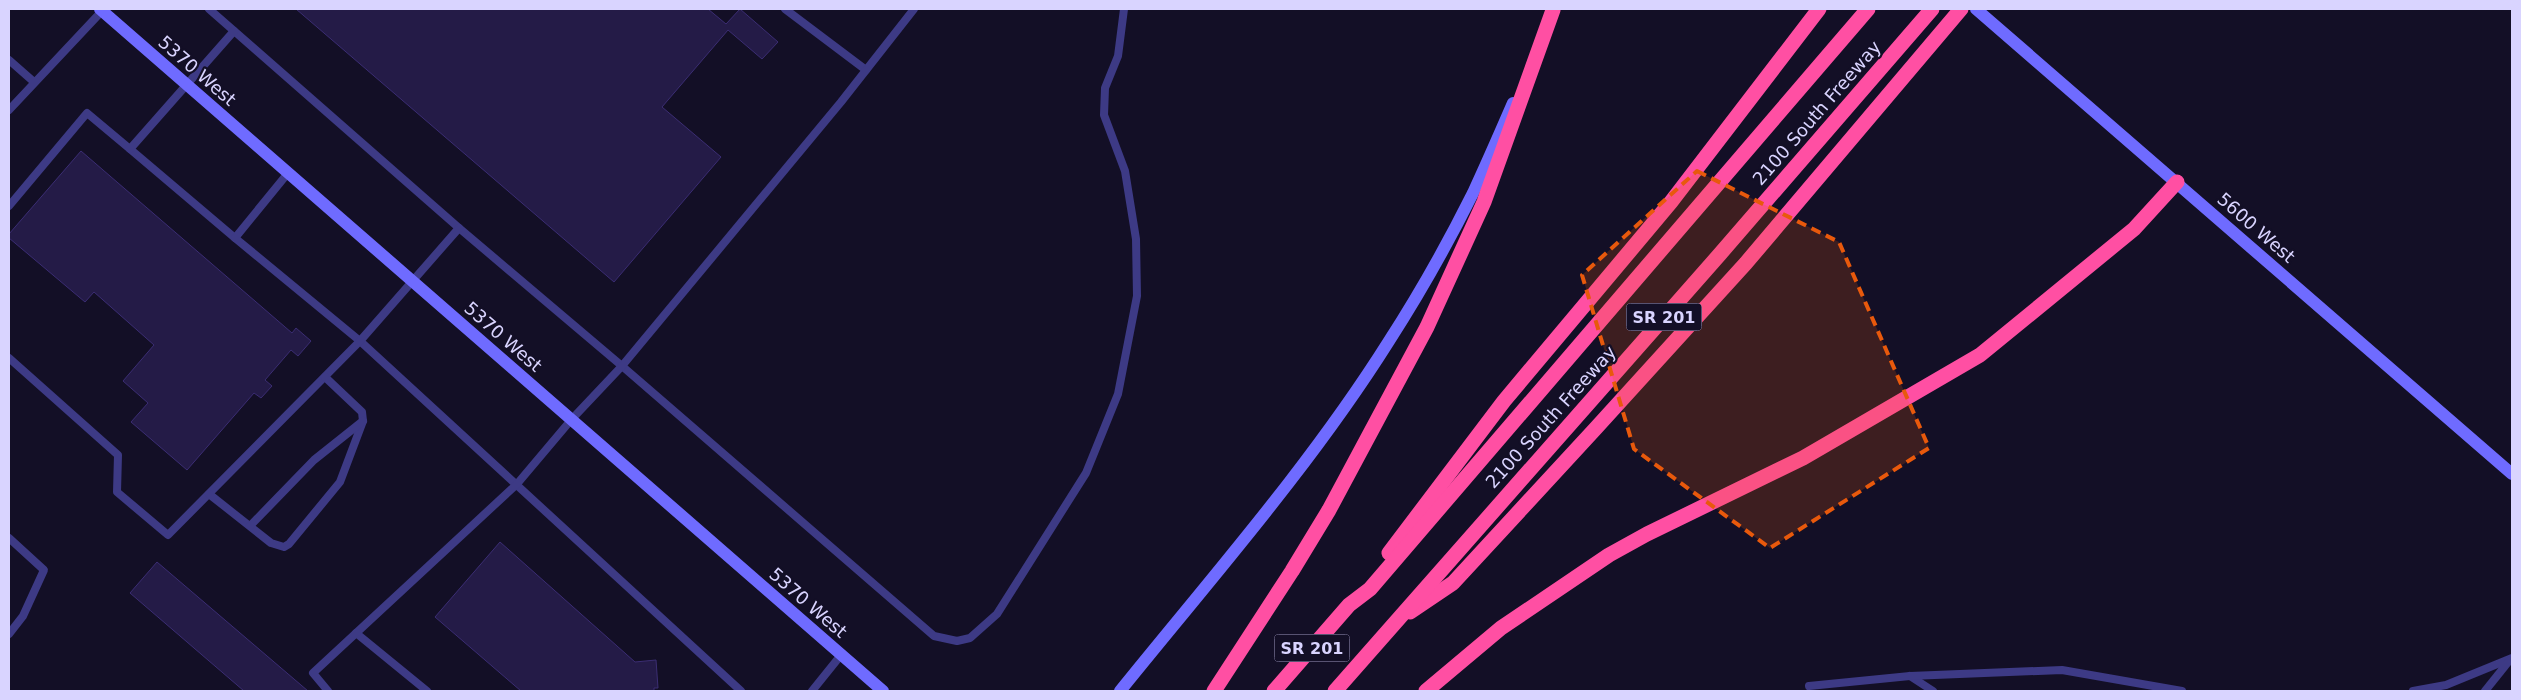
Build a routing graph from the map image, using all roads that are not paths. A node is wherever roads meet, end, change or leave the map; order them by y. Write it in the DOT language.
graph roads {
  1 [pos="208,9"];
  2 [pos="787,9"];
  3 [pos="914,9"];
  4 [pos="1124,9"];
  5 [pos="1819,9"];
  6 [pos="1868,9"];
  7 [pos="1932,9"];
  8 [pos="1961,9"];
  9 [pos="1976,9"];
  10 [pos="101,10"];
  11 [pos="1554,10"];
  12 [pos="234,31"];
  13 [pos="9,60"];
  14 [pos="866,70"];
  15 [pos="34,82"];
  16 [pos="186,84"];
  17 [pos="9,110"];
  18 [pos="130,149"];
  19 [pos="288,173"];
  20 [pos="2177,182"];
  21 [pos="9,206"];
  22 [pos="459,228"];
  23 [pos="235,238"];
  24 [pos="413,282"];
  25 [pos="360,341"];
  26 [pos="9,358"];
  27 [pos="622,366"];
  28 [pos="324,377"];
  29 [pos="571,420"];
  30 [pos="363,421"];
  31 [pos="2512,474"];
  32 [pos="517,484"];
  33 [pos="209,494"];
  34 [pos="250,526"];
  35 [pos="9,538"];
  36 [pos="1349,605"];
  37 [pos="1392,624"];
  38 [pos="356,633"];
  39 [pos="9,634"];
  40 [pos="841,655"];
  41 [pos="2511,659"];
  42 [pos="1910,676"];
  43 [pos="1810,686"];
  44 [pos="328,691"];
  45 [pos="428,691"];
  46 [pos="741,691"];
  47 [pos="812,691"];
  48 [pos="883,691"];
  49 [pos="1120,691"];
  50 [pos="1214,691"];
  51 [pos="1274,691"];
  52 [pos="1335,691"];
  53 [pos="1426,691"];
  54 [pos="1933,691"];
  55 [pos="2182,691"];
  56 [pos="2413,691"];
  57 [pos="2485,691"];
  1 -- 12 [label="lane"];
  2 -- 14 [label="lane"];
  3 -- 14 [label="lane"];
  4 -- 27 [label="lane"];
  5 -- 36 [label="highway"];
  6 -- 36 [label="highway, 2100 South Freeway / SR 201"];
  7 -- 37 [label="highway, 2100 South Freeway / SR 201"];
  8 -- 37 [label="highway"];
  9 -- 20 [label="street, 5600 West"];
  10 -- 15 [label="lane"];
  10 -- 16 [label="street, 5370 West"];
  11 -- 49 [label="street"];
  11 -- 50 [label="highway"];
  12 -- 16 [label="lane"];
  12 -- 22 [label="lane"];
  13 -- 15 [label="lane"];
  14 -- 27 [label="lane"];
  15 -- 17 [label="lane"];
  16 -- 18 [label="lane"];
  16 -- 19 [label="street, 5370 West"];
  18 -- 21 [label="lane"];
  18 -- 23 [label="lane"];
  19 -- 23 [label="lane"];
  19 -- 24 [label="street, 5370 West"];
  20 -- 31 [label="street, 5600 West"];
  20 -- 53 [label="highway"];
  22 -- 24 [label="lane"];
  22 -- 27 [label="lane"];
  23 -- 25 [label="lane"];
  24 -- 25 [label="lane"];
  24 -- 29 [label="street, 5370 West"];
  25 -- 28 [label="lane"];
  25 -- 32 [label="lane"];
  26 -- 33 [label="lane"];
  27 -- 29 [label="lane"];
  28 -- 30 [label="lane"];
  28 -- 33 [label="lane"];
  29 -- 32 [label="lane"];
  29 -- 40 [label="street, 5370 West"];
  30 -- 34 [label="lane"];
  30 -- 34 [label="lane"];
  32 -- 38 [label="lane"];
  32 -- 46 [label="lane"];
  33 -- 34 [label="lane"];
  35 -- 39 [label="lane"];
  36 -- 51 [label="highway, 2100 South Freeway / SR 201"];
  37 -- 52 [label="highway, 2100 South Freeway / SR 201"];
  38 -- 44 [label="lane"];
  38 -- 45 [label="lane"];
  40 -- 47 [label="lane"];
  40 -- 48 [label="street, 5370 West"];
  41 -- 56 [label="lane"];
  41 -- 57 [label="lane"];
  42 -- 43 [label="lane"];
  42 -- 54 [label="lane"];
  42 -- 55 [label="lane"];
}
